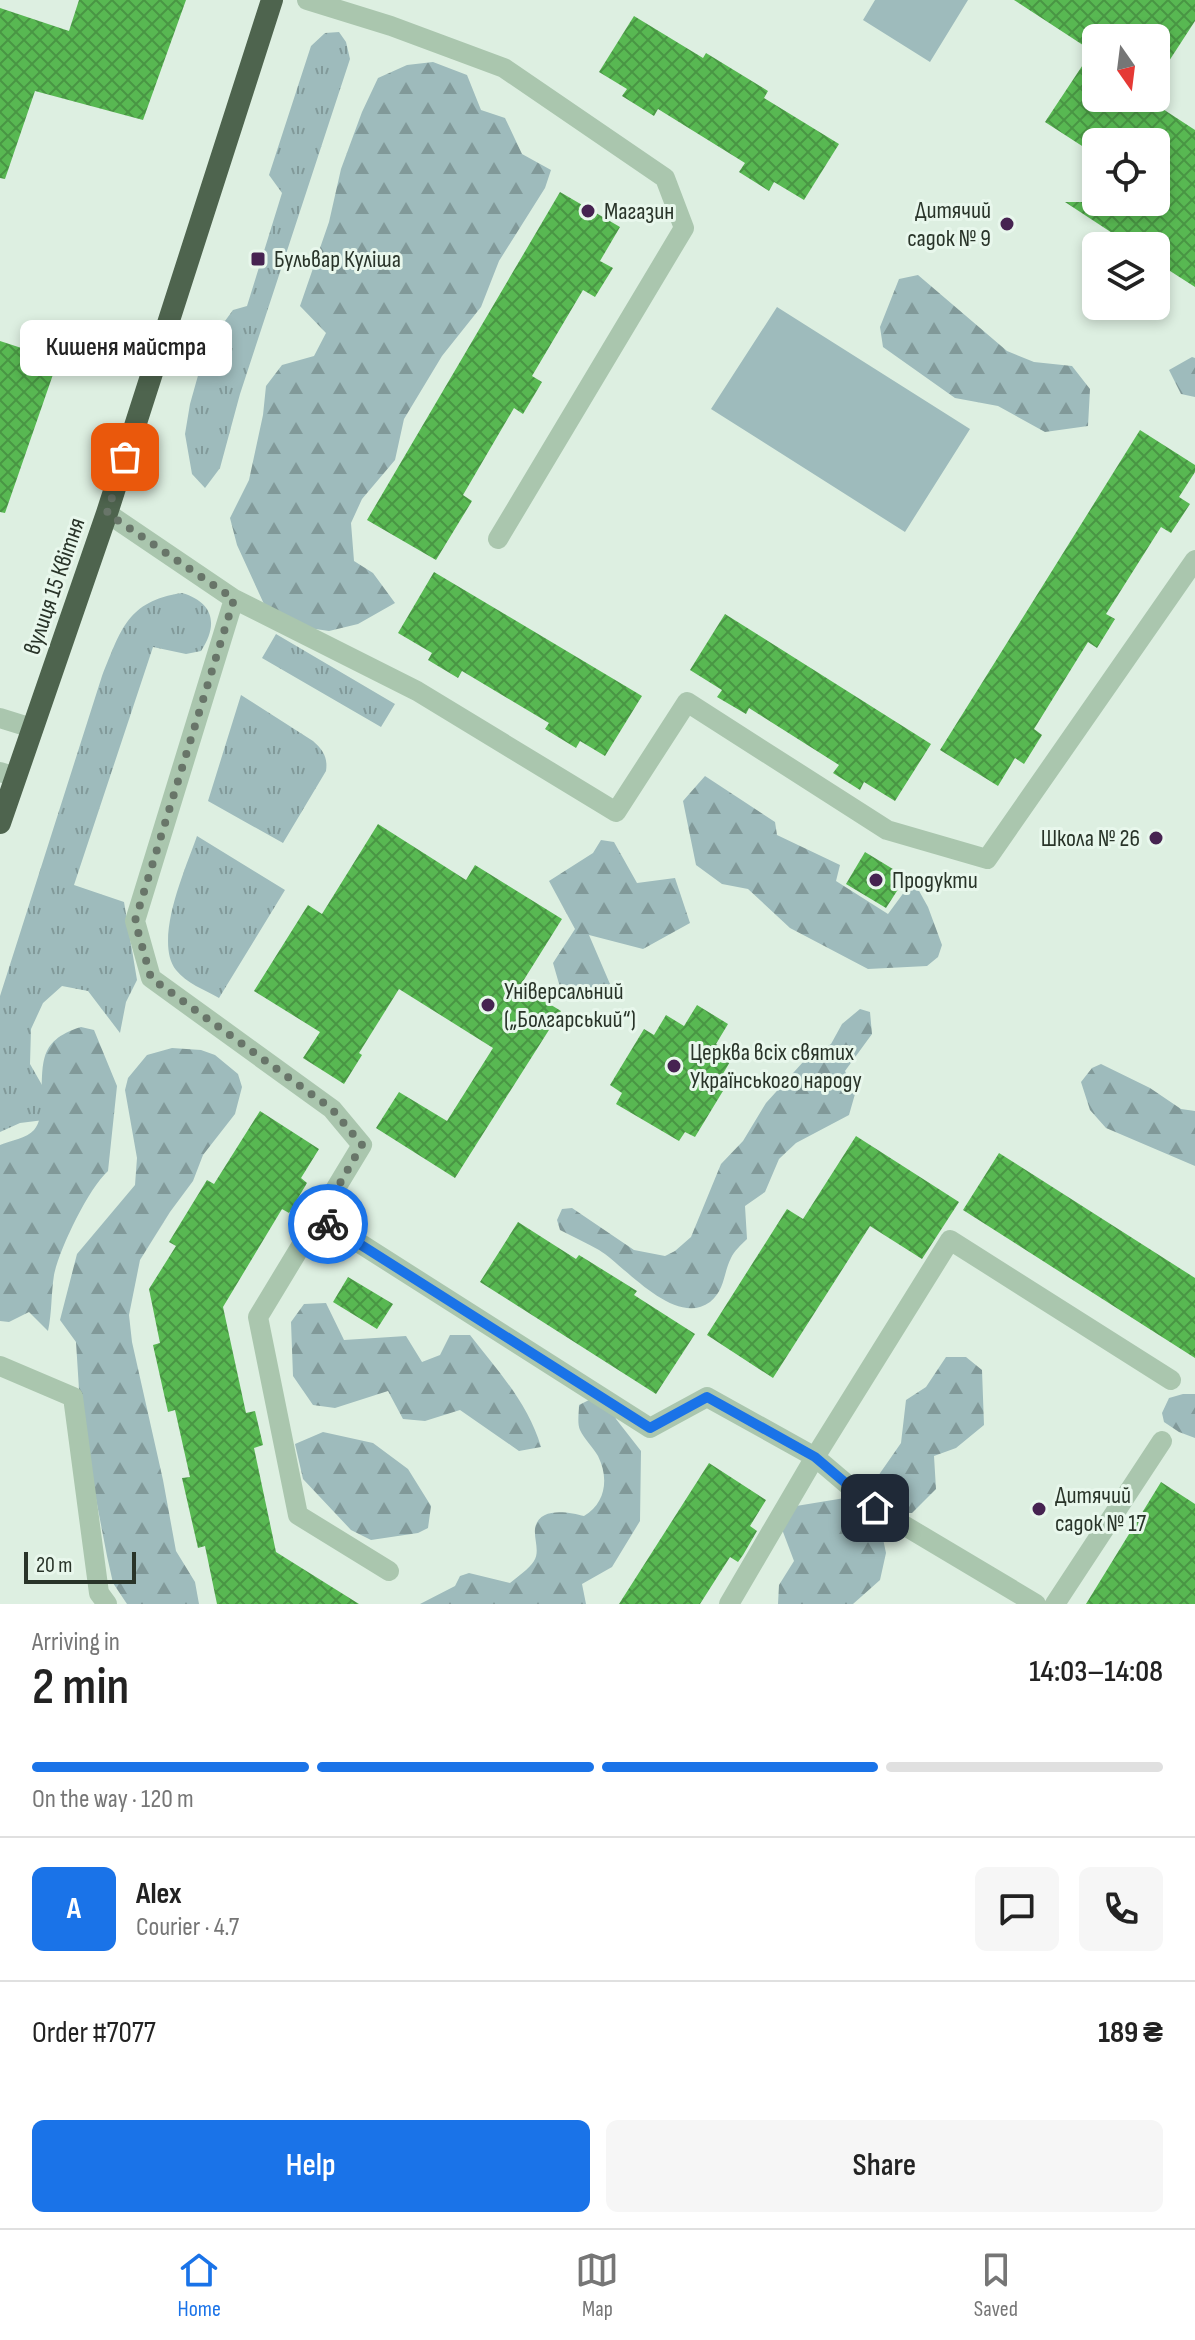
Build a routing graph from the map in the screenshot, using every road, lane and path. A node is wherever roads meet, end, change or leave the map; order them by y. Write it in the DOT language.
graph roads {
  1 [pos="272,0"];
  2 [pos="307,0"];
  3 [pos="107,513"];
  4 [pos="498,539"];
  5 [pos="1195,560"];
  6 [pos="234,599"];
  7 [pos="0,718"];
  8 [pos="32,728"];
  9 [pos="8,774"];
  10 [pos="0,823"];
  11 [pos="320,1218"];
  12 [pos="0,1366"];
  13 [pos="1171,1380"];
  14 [pos="1162,1441"];
  15 [pos="815,1457"];
  16 [pos="389,1571"];
  17 [pos="107,1604"];
  18 [pos="729,1604"];
  19 [pos="1036,1604"];
  20 [pos="1055,1604"];
  1 -- 3 [label="highway, вулиця 15 Квітня"];
  2 -- 4 [label="lane"];
  3 -- 6 [label="lane"];
  3 -- 8 [label="highway, вулиця 15 Квітня"];
  5 -- 6 [label="lane"];
  6 -- 11 [label="lane"];
  7 -- 8 [label="lane"];
  8 -- 9 [label="highway, вулиця 15 Квітня"];
  9 -- 10 [label="highway, вулиця 15 Квітня"];
  11 -- 15 [label="lane"];
  11 -- 16 [label="lane"];
  12 -- 17 [label="lane"];
  13 -- 15 [label="lane"];
  14 -- 20 [label="lane"];
  15 -- 18 [label="lane"];
  15 -- 19 [label="lane"];
}
